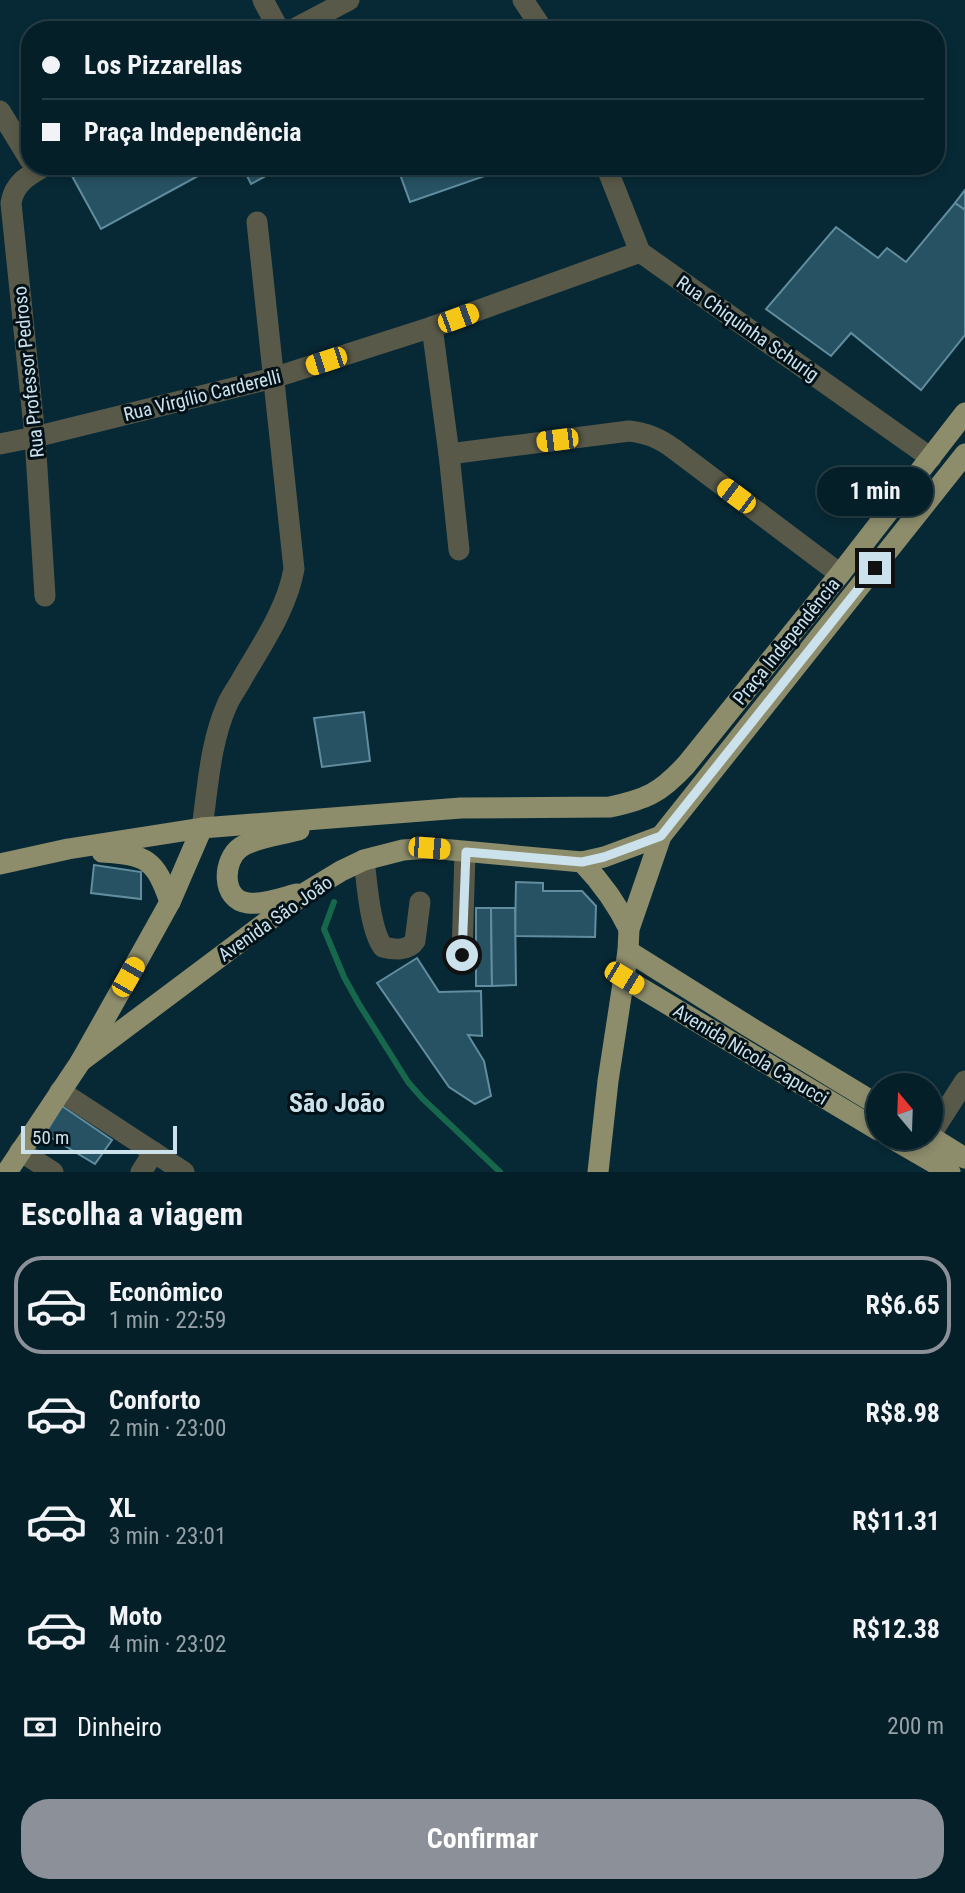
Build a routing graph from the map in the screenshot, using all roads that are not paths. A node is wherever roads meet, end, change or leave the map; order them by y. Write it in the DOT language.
graph roads {
  1 [pos="263,0"];
  2 [pos="349,0"];
  3 [pos="523,0"];
  4 [pos="274,21"];
  5 [pos="309,21"];
  6 [pos="537,21"];
  7 [pos="0,111"];
  8 [pos="21,143"];
  9 [pos="27,175"];
  10 [pos="610,175"];
  11 [pos="257,222"];
  12 [pos="640,252"];
  13 [pos="432,327"];
  14 [pos="274,378"];
  15 [pos="965,413"];
  16 [pos="35,437"];
  17 [pos="0,444"];
  18 [pos="449,454"];
  19 [pos="965,454"];
  20 [pos="931,458"];
  21 [pos="459,550"];
  22 [pos="841,574"];
  23 [pos="46,596"];
  24 [pos="362,815"];
  25 [pos="202,828"];
  26 [pos="661,836"];
  27 [pos="68,849"];
  28 [pos="466,852"];
  29 [pos="364,860"];
  30 [pos="582,862"];
  31 [pos="0,864"];
  32 [pos="308,891"];
  33 [pos="170,902"];
  34 [pos="420,902"];
  35 [pos="629,929"];
  36 [pos="628,951"];
  37 [pos="462,955"];
  38 [pos="624,978"];
  39 [pos="748,1026"];
  40 [pos="737,1045"];
  41 [pos="81,1061"];
  42 [pos="965,1081"];
  43 [pos="60,1091"];
  44 [pos="866,1098"];
  45 [pos="943,1117"];
  46 [pos="866,1123"];
  47 [pos="943,1144"];
  48 [pos="912,1150"];
  49 [pos="20,1151"];
  50 [pos="154,1152"];
  51 [pos="965,1158"];
  52 [pos="6,1172"];
  53 [pos="53,1172"];
  54 [pos="141,1172"];
  55 [pos="184,1172"];
  56 [pos="598,1172"];
  57 [pos="950,1172"];
  1 -- 4 [label="street"];
  2 -- 5 [label="street"];
  3 -- 6 [label="street"];
  7 -- 8 [label="street"];
  9 -- 16 [label="street, Rua Professor Pedroso"];
  10 -- 12 [label="street"];
  11 -- 14 [label="street"];
  12 -- 13 [label="street, Rua Virgílio Carderelli"];
  12 -- 20 [label="street, Rua Chiquinha Schurig"];
  13 -- 14 [label="street, Rua Virgílio Carderelli"];
  13 -- 18 [label="street"];
  14 -- 16 [label="street, Rua Virgílio Carderelli"];
  14 -- 25 [label="street"];
  15 -- 20 [label="main road, Praça Independência"];
  16 -- 17 [label="street, Rua Virgílio Carderelli"];
  16 -- 23 [label="street, Rua Professor Pedroso"];
  18 -- 21 [label="street"];
  18 -- 22 [label="street"];
  19 -- 26 [label="main road, Praça Independência"];
  20 -- 22 [label="main road, Praça Independência"];
  22 -- 24 [label="main road, Praça Independência"];
  24 -- 25 [label="main road"];
  24 -- 32 [label="main road"];
  25 -- 27 [label="main road"];
  25 -- 33 [label="main road"];
  26 -- 30 [label="main road, Avenida São João"];
  26 -- 35 [label="main road"];
  27 -- 31 [label="main road"];
  27 -- 33 [label="main road"];
  28 -- 29 [label="main road, Avenida São João"];
  28 -- 30 [label="main road, Avenida São João"];
  28 -- 37 [label="street"];
  29 -- 32 [label="main road, Avenida São João"];
  29 -- 34 [label="street"];
  30 -- 35 [label="main road"];
  32 -- 41 [label="main road, Avenida São João"];
  33 -- 41 [label="main road"];
  35 -- 36 [label="main road"];
  36 -- 38 [label="main road"];
  36 -- 39 [label="main road, Avenida Nicola Capucci"];
  38 -- 40 [label="main road, Avenida Nicola Capucci"];
  38 -- 56 [label="main road"];
  39 -- 40 [label="main road"];
  39 -- 44 [label="main road, Avenida Nicola Capucci"];
  40 -- 46 [label="main road, Avenida Nicola Capucci"];
  41 -- 43 [label="main road"];
  42 -- 45 [label="street"];
  43 -- 49 [label="main road"];
  43 -- 50 [label="street"];
  47 -- 51 [label="main road"];
  48 -- 57 [label="main road"];
  49 -- 52 [label="main road"];
  49 -- 53 [label="street"];
  50 -- 54 [label="street"];
  50 -- 55 [label="street"];
}
